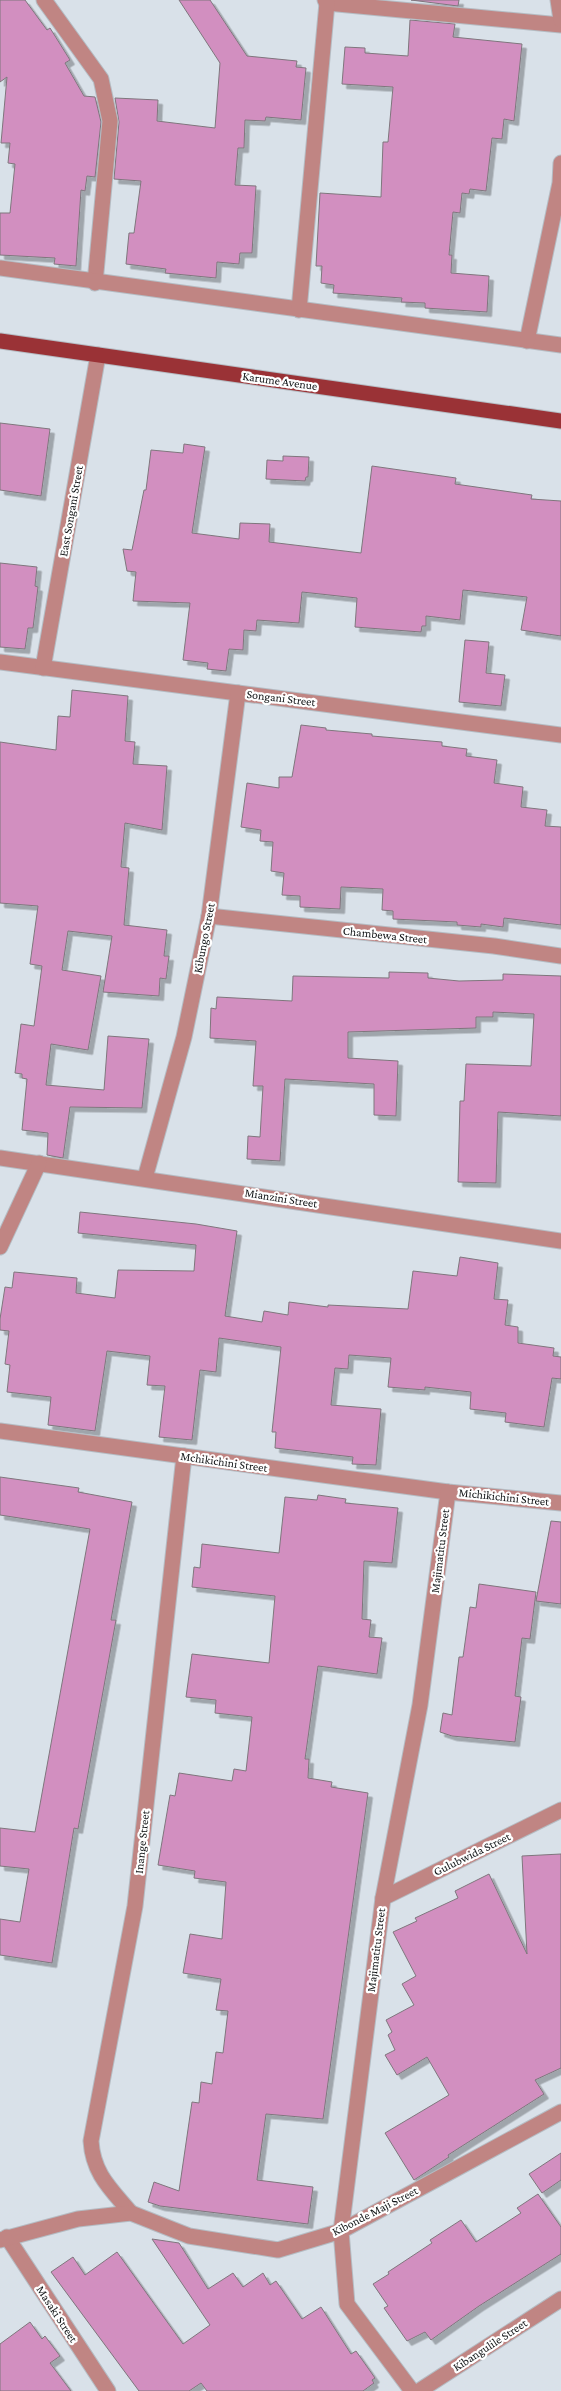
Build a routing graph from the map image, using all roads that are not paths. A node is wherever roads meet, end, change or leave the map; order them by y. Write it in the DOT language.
graph roads {
  1 [pos="44,0"];
  2 [pos="558,0"];
  3 [pos="326,1"];
  4 [pos="561,20"];
  5 [pos="561,25"];
  6 [pos="561,163"];
  7 [pos="0,268"];
  8 [pos="95,283"];
  9 [pos="299,310"];
  10 [pos="0,341"];
  11 [pos="527,341"];
  12 [pos="561,345"];
  13 [pos="98,355"];
  14 [pos="561,421"];
  15 [pos="0,662"];
  16 [pos="43,668"];
  17 [pos="238,693"];
  18 [pos="561,735"];
  19 [pos="209,916"];
  20 [pos="561,956"];
  21 [pos="0,1158"];
  22 [pos="39,1163"];
  23 [pos="145,1178"];
  24 [pos="561,1241"];
  25 [pos="0,1247"];
  26 [pos="0,1431"];
  27 [pos="184,1456"];
  28 [pos="448,1492"];
  29 [pos="561,1503"];
  30 [pos="561,1810"];
  31 [pos="383,1898"];
  32 [pos="561,2112"];
  33 [pos="131,2213"];
  34 [pos="341,2231"];
  35 [pos="3,2239"];
  36 [pos="561,2299"];
  37 [pos="108,2391"];
  38 [pos="412,2391"];
  39 [pos="419,2391"];
  1 -- 8 [label="street"];
  2 -- 4 [label="street"];
  3 -- 5 [label="street"];
  3 -- 9 [label="street"];
  6 -- 11 [label="street"];
  7 -- 8 [label="street"];
  8 -- 9 [label="street"];
  9 -- 11 [label="street"];
  10 -- 13 [label="main road, Karume Avenue"];
  11 -- 12 [label="street"];
  13 -- 14 [label="main road, Karume Avenue"];
  13 -- 16 [label="street, East Songani Street"];
  15 -- 16 [label="street, Songani Street"];
  16 -- 17 [label="street, Songani Street"];
  17 -- 18 [label="street, Songani Street"];
  17 -- 19 [label="street, Kibungo Street"];
  19 -- 20 [label="street, Chambewa Street"];
  19 -- 23 [label="street, Kibungo Street"];
  21 -- 22 [label="street, Mianzini Street"];
  22 -- 23 [label="street, Mianzini Street"];
  22 -- 25 [label="street"];
  23 -- 24 [label="street, Mianzini Street"];
  26 -- 27 [label="street, Mchikichini Street"];
  27 -- 28 [label="street, Mchikichini Street"];
  27 -- 33 [label="street, Inange Street"];
  28 -- 29 [label="street, Michikichini Street"];
  28 -- 31 [label="street, Majimatitu Street"];
  30 -- 31 [label="street, Gulubwida Street"];
  31 -- 34 [label="street, Majimatitu Street"];
  32 -- 34 [label="street, Kibonde Maji Street"];
  33 -- 34 [label="street, Kibonde Maji Street"];
  33 -- 35 [label="street, Kibonde Maji Street"];
  34 -- 38 [label="street, Majimatitu Street"];
  35 -- 37 [label="street, Masaki Street"];
  36 -- 39 [label="street, Kibangulile Street"];
}
